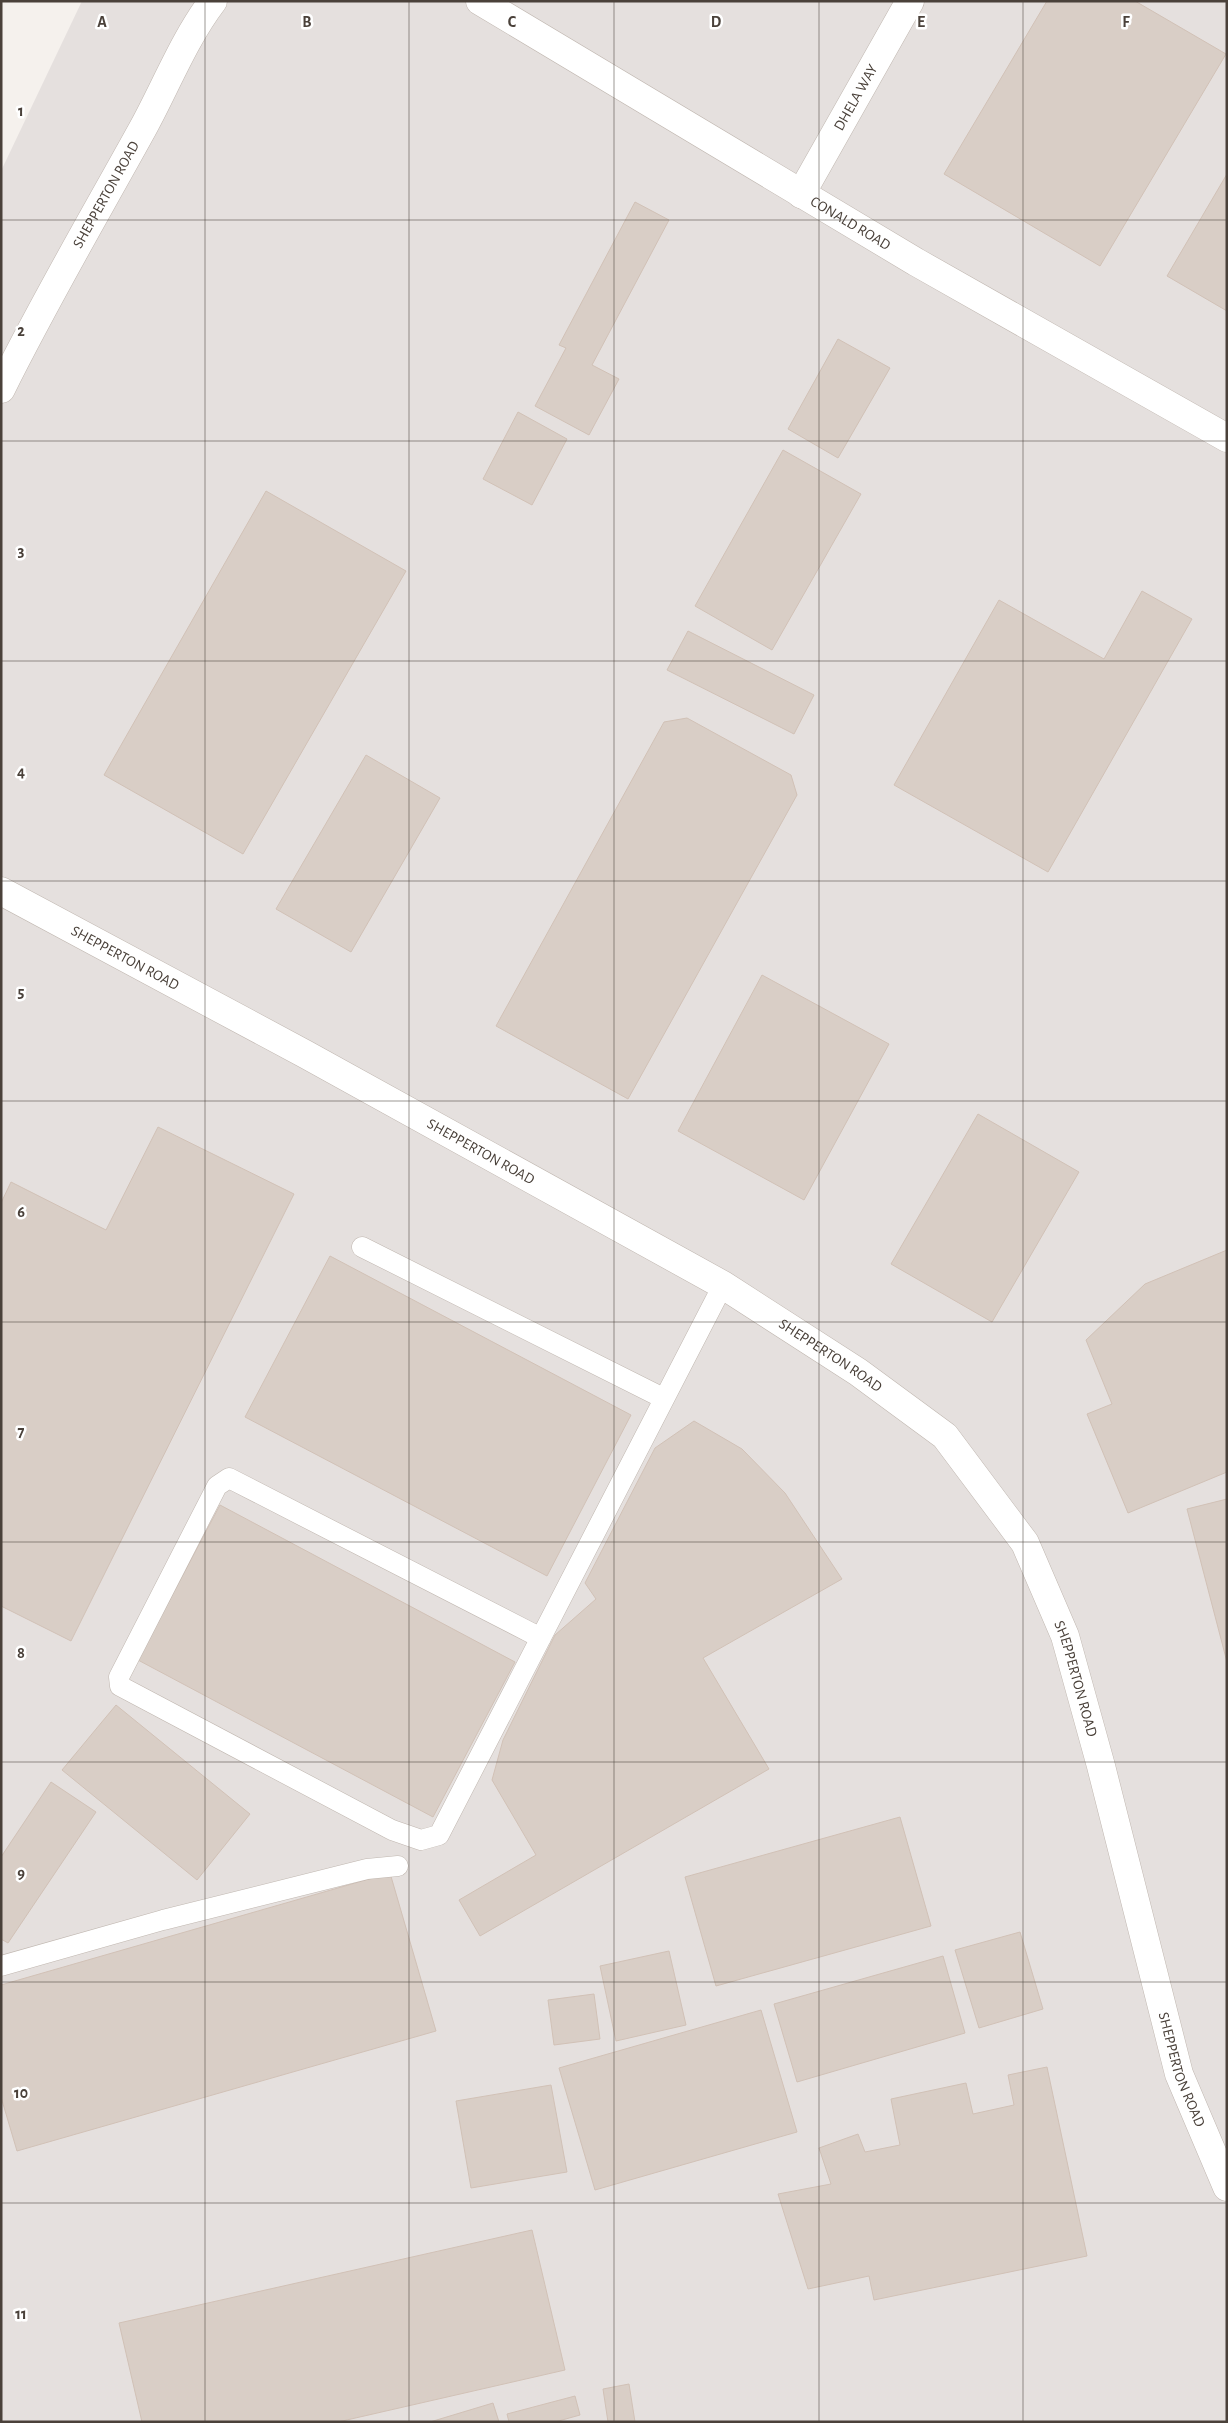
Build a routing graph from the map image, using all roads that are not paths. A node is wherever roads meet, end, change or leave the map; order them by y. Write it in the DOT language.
graph roads {
  1 [pos="213,1"];
  2 [pos="480,1"];
  3 [pos="910,1"];
  4 [pos="801,194"];
  5 [pos="1,389"];
  6 [pos="1227,438"];
  7 [pos="1,891"];
  8 [pos="362,1247"];
  9 [pos="723,1285"];
  10 [pos="663,1398"];
  11 [pos="540,1638"];
  12 [pos="398,1866"];
  13 [pos="1,1966"];
  14 [pos="1227,2187"];
  1 -- 5 [label="street, SHEPPERTON ROAD"];
  2 -- 4 [label="street, CONALD ROAD"];
  3 -- 4 [label="street, DHELA WAY"];
  4 -- 6 [label="street, CONALD ROAD"];
  7 -- 9 [label="street, SHEPPERTON ROAD"];
  8 -- 10 [label="lane"];
  9 -- 10 [label="lane"];
  9 -- 14 [label="street, SHEPPERTON ROAD"];
  10 -- 11 [label="lane"];
  11 -- 11 [label="lane"];
  12 -- 13 [label="lane"];
}
